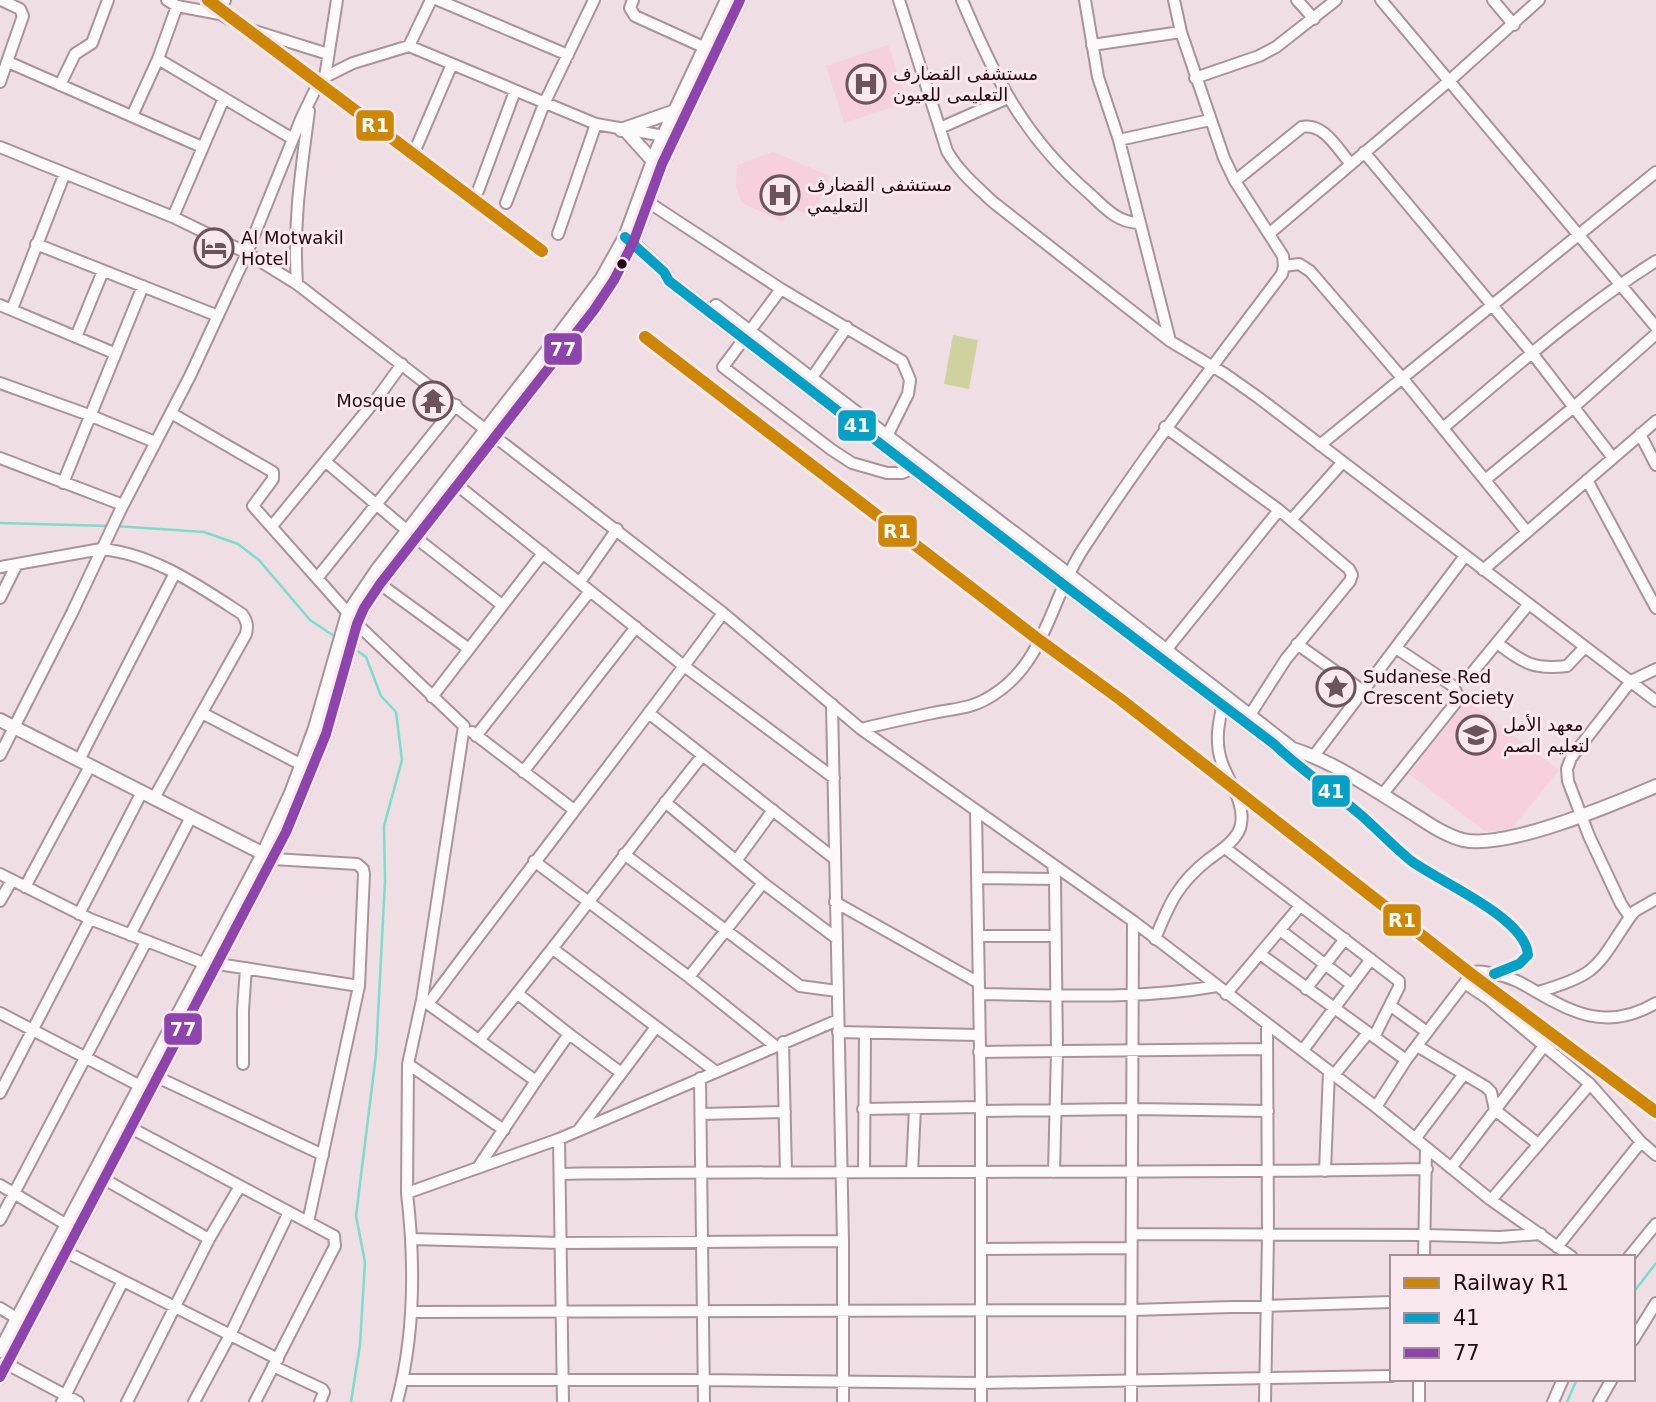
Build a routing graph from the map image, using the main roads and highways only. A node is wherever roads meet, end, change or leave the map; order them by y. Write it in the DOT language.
graph roads {
  1 [pos="727,0"];
  2 [pos="740,0"];
  3 [pos="710,50"];
  4 [pos="675,111"];
  5 [pos="666,143"];
  6 [pos="653,161"];
  7 [pos="629,240"];
  8 [pos="747,335"];
  9 [pos="491,432"];
  10 [pos="917,466"];
  11 [pos="412,535"];
  12 [pos="1066,580"];
  13 [pos="350,625"];
  14 [pos="1224,701"];
  15 [pos="1247,719"];
  16 [pos="0,720"];
  17 [pos="1290,747"];
  18 [pos="1656,786"];
  19 [pos="268,856"];
  20 [pos="212,964"];
  21 [pos="145,1088"];
  22 [pos="0,1351"];
  23 [pos="0,1377"];
  1 -- 3 [label="main road"];
  2 -- 3 [label="main road"];
  3 -- 4 [label="main road"];
  3 -- 5 [label="main road"];
  4 -- 5 [label="main road"];
  4 -- 6 [label="main road"];
  5 -- 6 [label="main road"];
  5 -- 7 [label="main road"];
  6 -- 7 [label="main road"];
  7 -- 8 [label="main road"];
  7 -- 9 [label="main road"];
  8 -- 10 [label="main road"];
  8 -- 10 [label="main road"];
  9 -- 11 [label="main road"];
  9 -- 11 [label="main road"];
  10 -- 12 [label="main road"];
  11 -- 13 [label="main road"];
  11 -- 13 [label="main road"];
  12 -- 14 [label="main road"];
  12 -- 14 [label="main road"];
  13 -- 19 [label="main road"];
  13 -- 19 [label="main road"];
  14 -- 15 [label="main road"];
  15 -- 17 [label="main road"];
  15 -- 17 [label="main road"];
  16 -- 19 [label="main road"];
  17 -- 18 [label="main road"];
  19 -- 20 [label="main road"];
  20 -- 21 [label="main road"];
  20 -- 21 [label="main road"];
  21 -- 22 [label="main road"];
  21 -- 23 [label="main road"];
}
